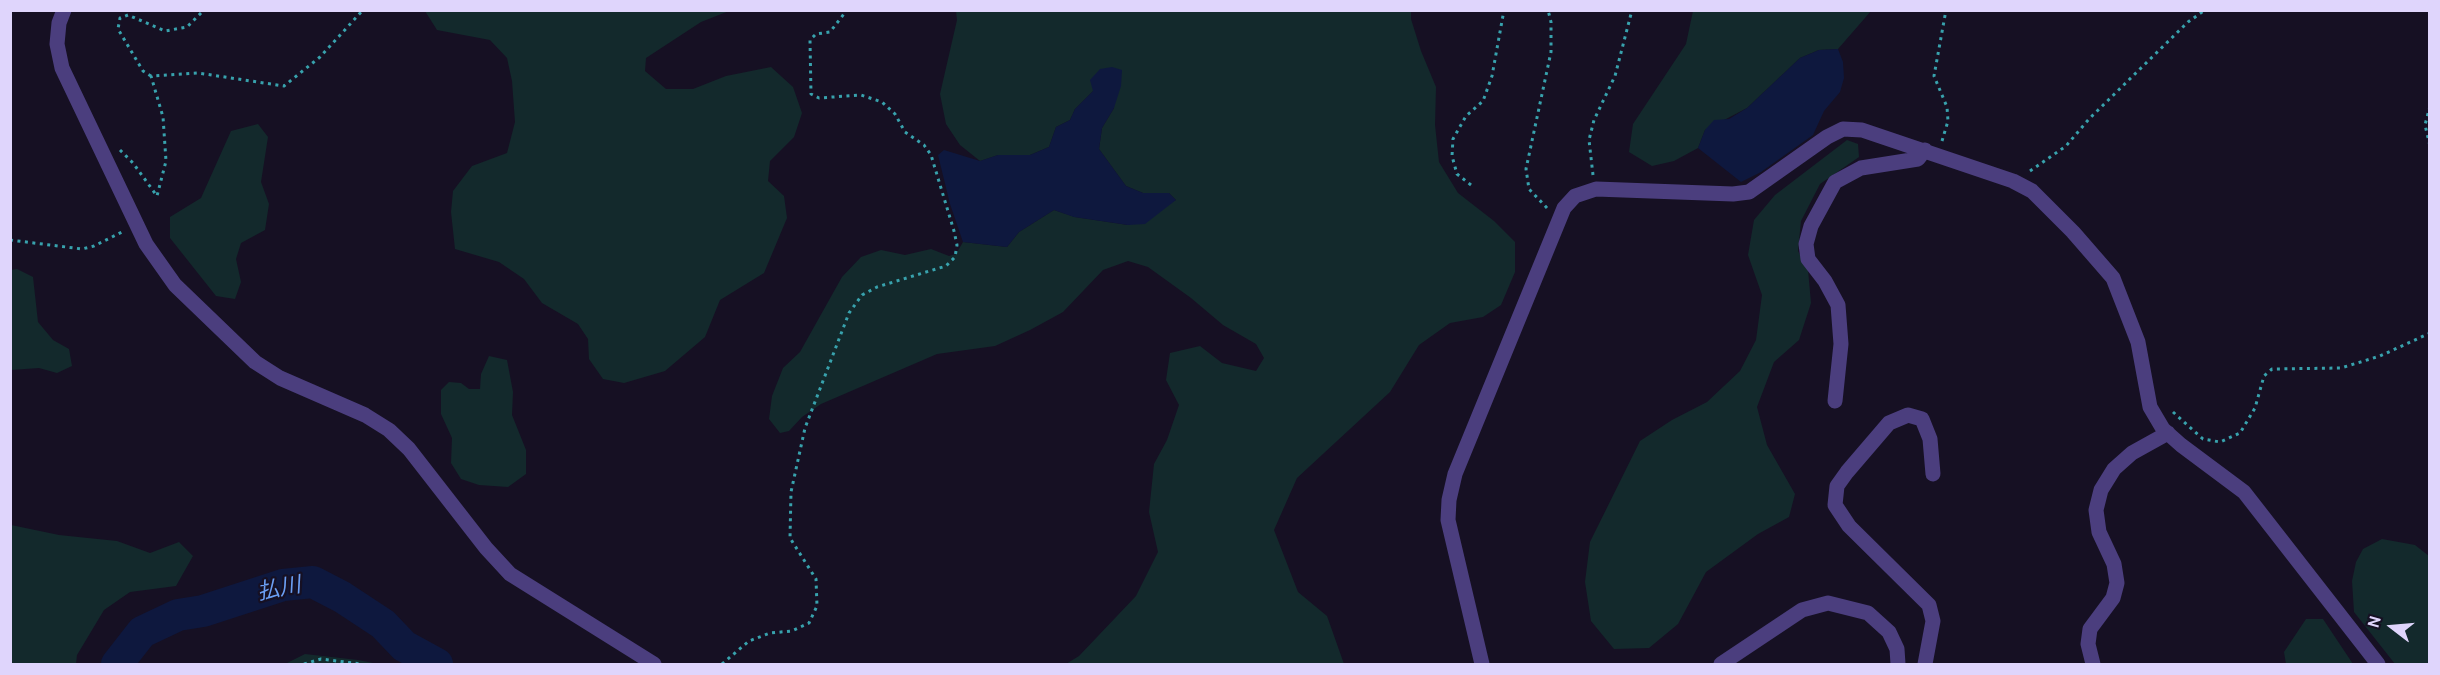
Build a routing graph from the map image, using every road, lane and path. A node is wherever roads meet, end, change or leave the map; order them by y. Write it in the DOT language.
graph roads {
  1 [pos="64,10"];
  2 [pos="204,10"];
  3 [pos="363,10"];
  4 [pos="847,10"];
  5 [pos="1504,10"];
  6 [pos="1548,10"];
  7 [pos="1632,10"];
  8 [pos="1946,10"];
  9 [pos="2205,10"];
  10 [pos="151,76"];
  11 [pos="2430,106"];
  12 [pos="116,146"];
  13 [pos="2430,146"];
  14 [pos="1932,152"];
  15 [pos="2013,181"];
  16 [pos="1471,185"];
  17 [pos="1596,189"];
  18 [pos="1559,216"];
  19 [pos="137,224"];
  20 [pos="10,240"];
  21 [pos="2430,333"];
  22 [pos="1835,402"];
  23 [pos="2150,407"];
  24 [pos="2168,433"];
  25 [pos="1933,474"];
  26 [pos="304,664"];
  27 [pos="361,664"];
  28 [pos="654,664"];
  29 [pos="722,664"];
  30 [pos="1482,664"];
  31 [pos="1721,664"];
  32 [pos="1898,664"];
  33 [pos="1925,664"];
  34 [pos="2093,664"];
  35 [pos="2378,664"];
  1 -- 19 [label="street"];
  2 -- 10 [label="path"];
  3 -- 10 [label="path"];
  4 -- 29 [label="path"];
  5 -- 16 [label="path"];
  6 -- 18 [label="path"];
  7 -- 17 [label="path"];
  8 -- 14 [label="path"];
  9 -- 15 [label="path"];
  10 -- 12 [label="path"];
  11 -- 13 [label="path"];
  14 -- 15 [label="street"];
  14 -- 17 [label="street"];
  14 -- 22 [label="street"];
  15 -- 23 [label="street"];
  17 -- 18 [label="street"];
  18 -- 30 [label="street"];
  19 -- 20 [label="path"];
  19 -- 28 [label="street"];
  21 -- 23 [label="path"];
  23 -- 24 [label="street"];
  24 -- 34 [label="street"];
  24 -- 35 [label="street"];
  25 -- 33 [label="street"];
  26 -- 27 [label="path"];
  31 -- 32 [label="street"];
}
